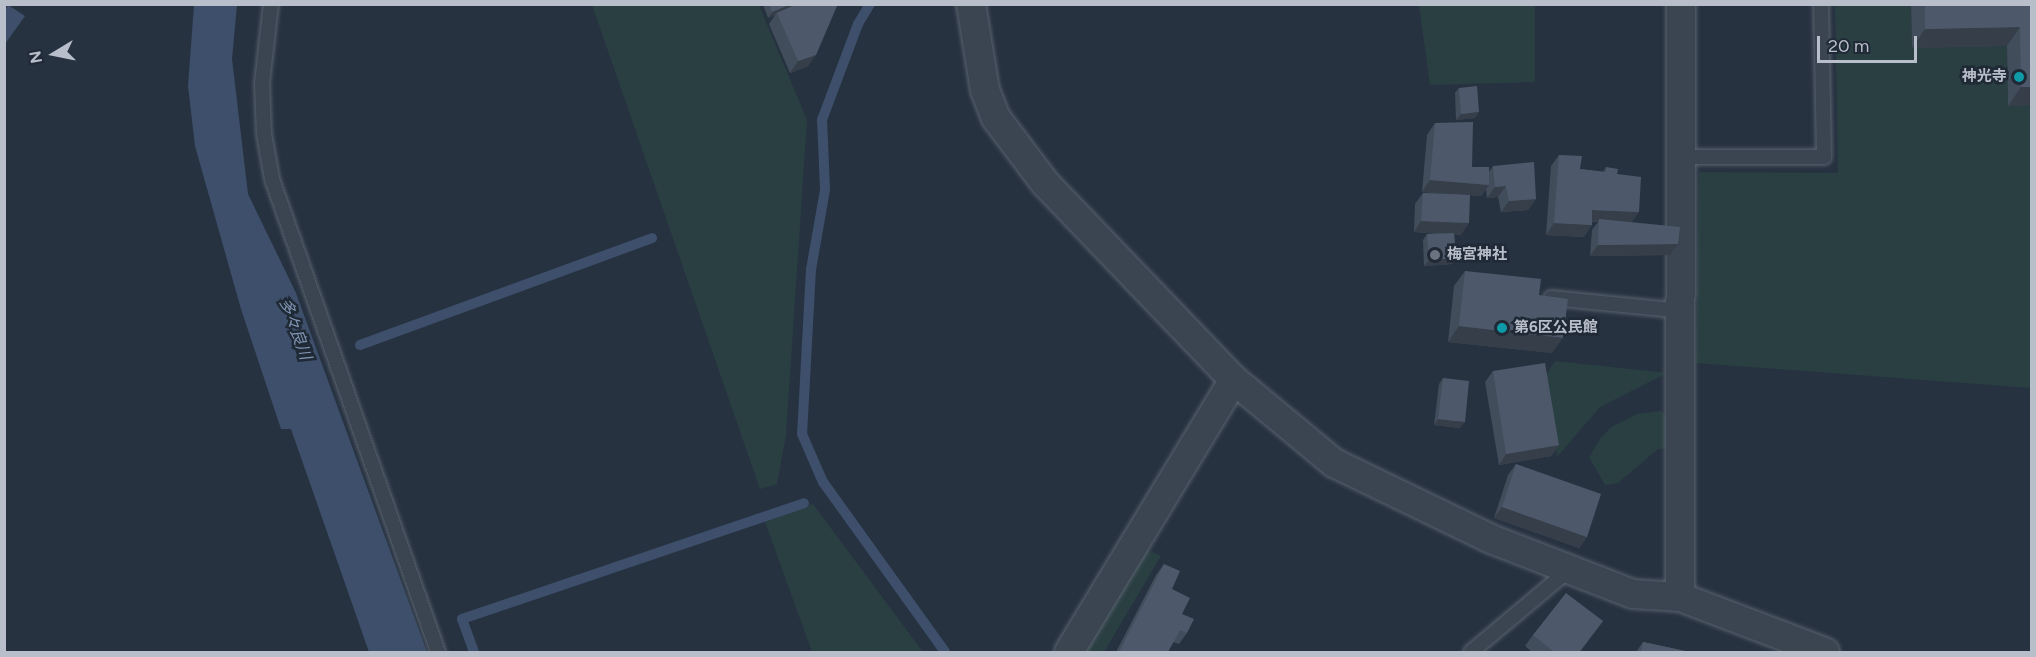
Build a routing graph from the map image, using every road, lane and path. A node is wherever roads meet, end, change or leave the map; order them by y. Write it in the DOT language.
graph roads {
  1 [pos="271,4"];
  2 [pos="971,4"];
  3 [pos="1681,4"];
  4 [pos="1821,4"];
  5 [pos="1684,157"];
  6 [pos="1549,298"];
  7 [pos="1683,311"];
  8 [pos="1234,380"];
  9 [pos="1570,569"];
  10 [pos="1680,597"];
  11 [pos="1789,646"];
  12 [pos="438,652"];
  13 [pos="1069,652"];
  14 [pos="1471,652"];
  15 [pos="1825,652"];
  1 -- 12 [label="lane"];
  2 -- 8 [label="street"];
  3 -- 5 [label="street"];
  4 -- 5 [label="lane"];
  5 -- 7 [label="street"];
  6 -- 7 [label="lane"];
  7 -- 10 [label="street"];
  8 -- 9 [label="street"];
  8 -- 13 [label="street"];
  9 -- 10 [label="street"];
  9 -- 14 [label="lane"];
  10 -- 11 [label="street"];
  11 -- 15 [label="street"];
}
